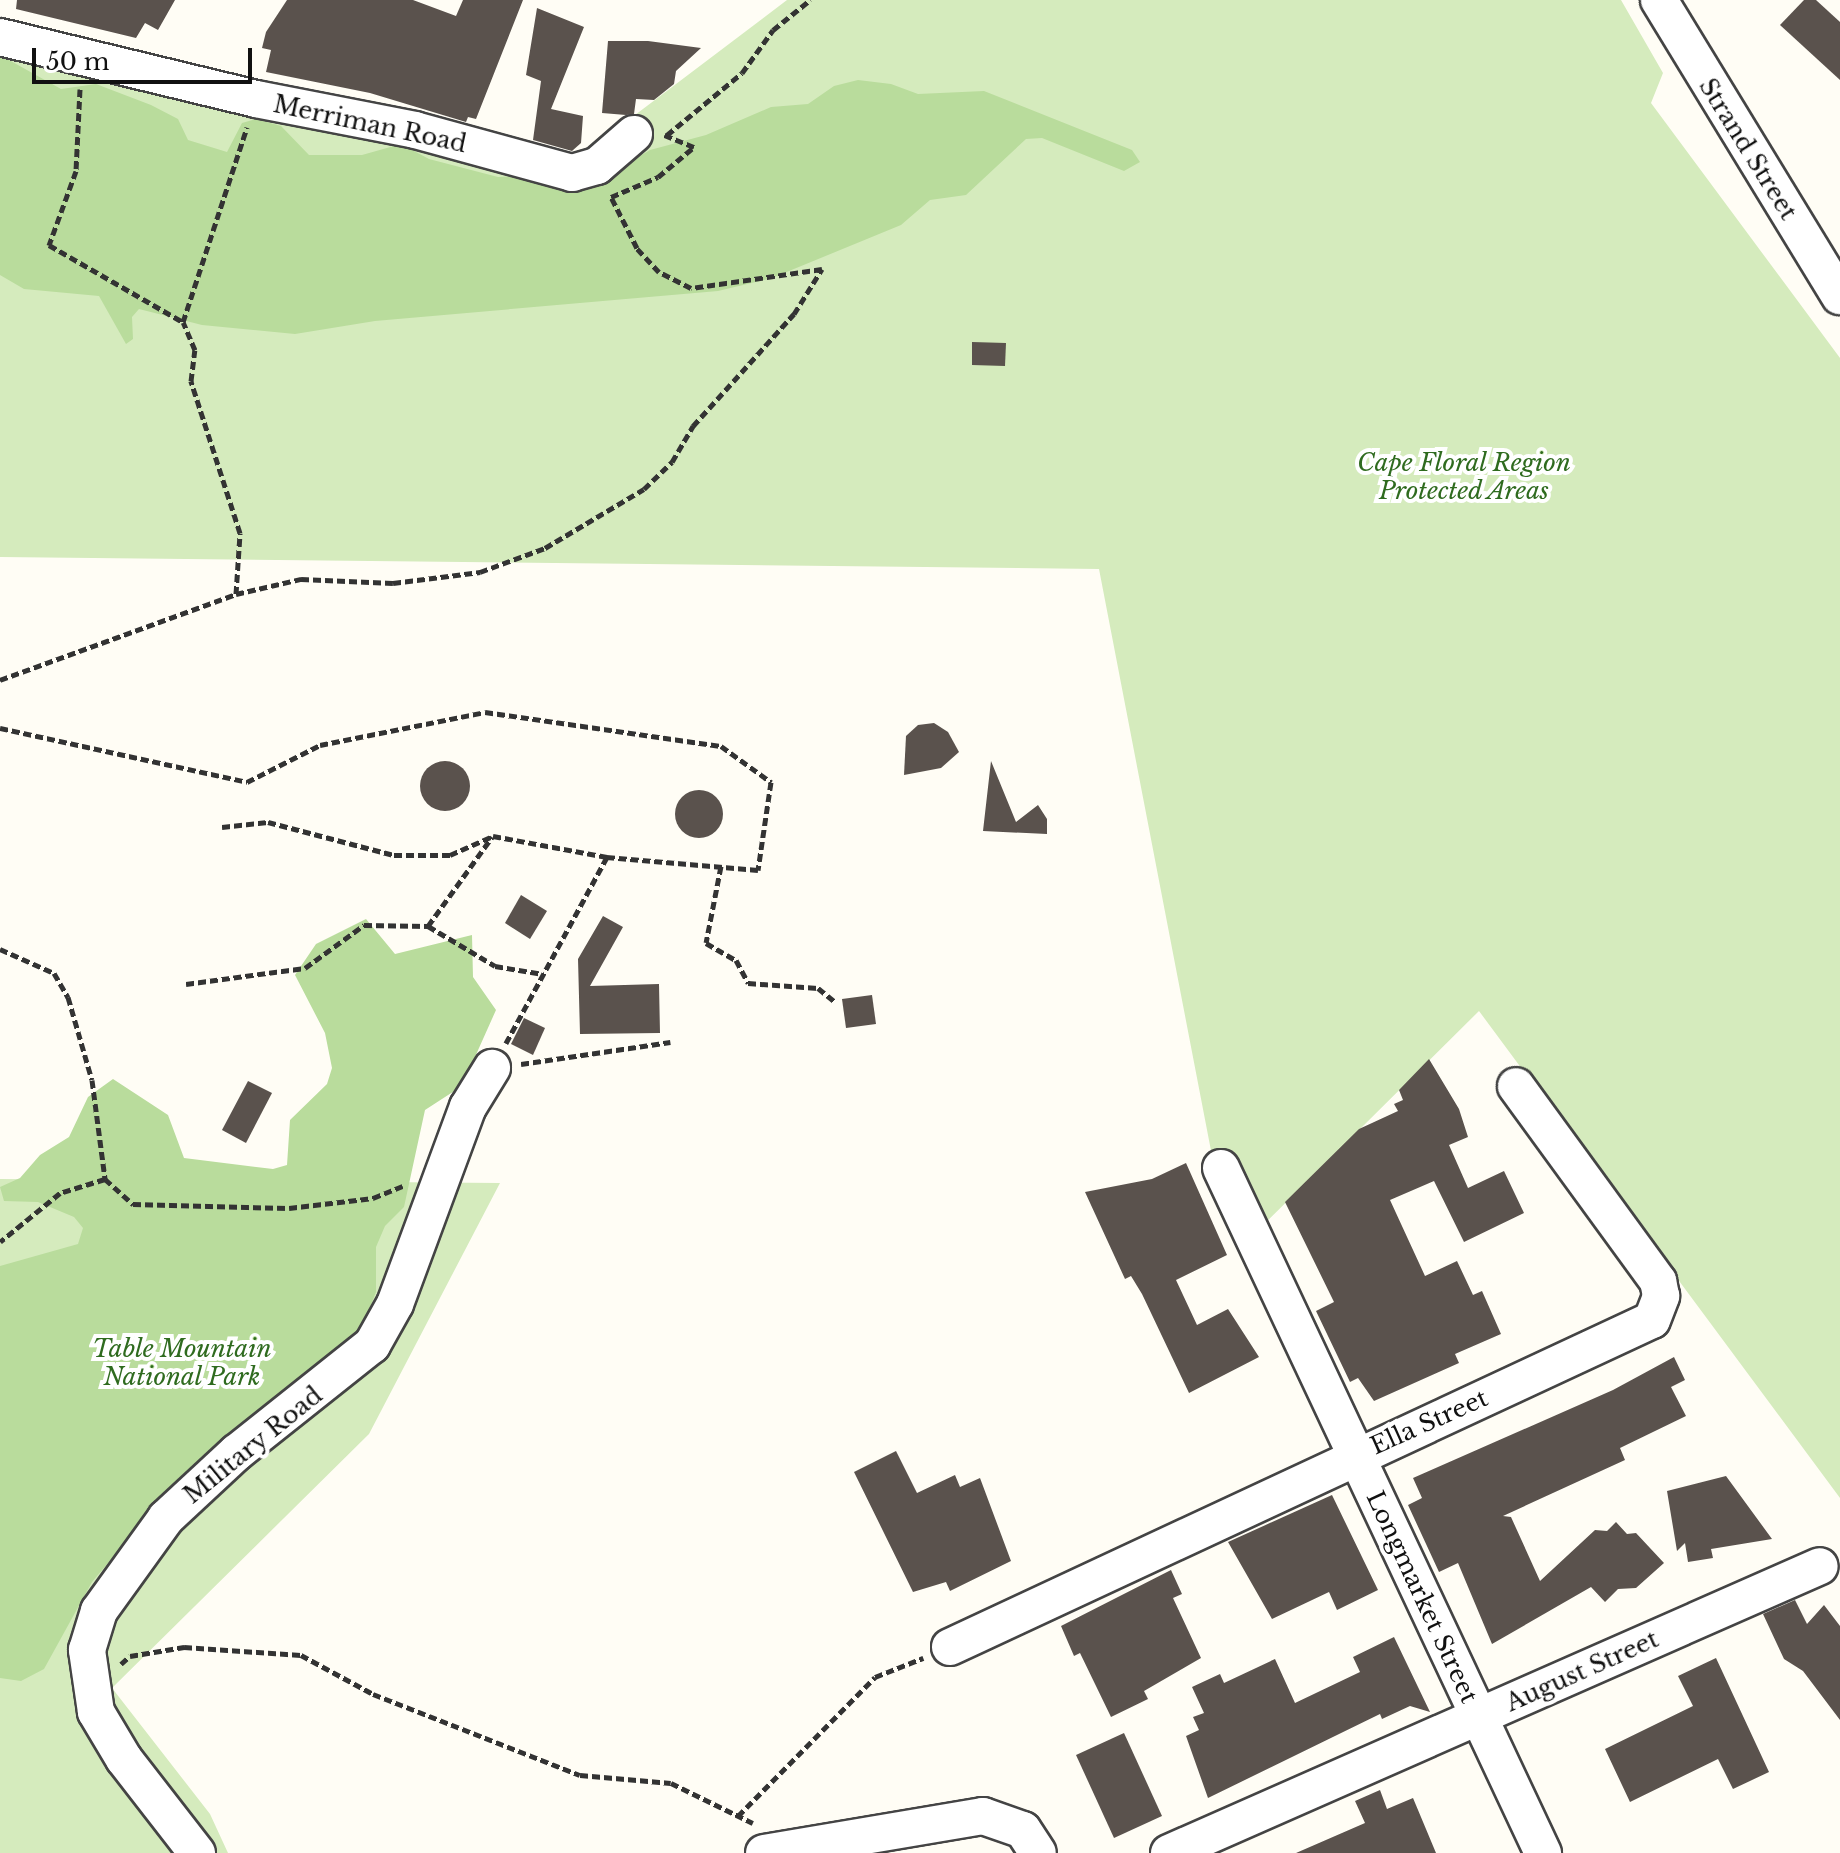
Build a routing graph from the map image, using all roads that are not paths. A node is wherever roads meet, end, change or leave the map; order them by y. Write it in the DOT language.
graph roads {
  1 [pos="1659,0"];
  2 [pos="0,37"];
  3 [pos="650,135"];
  4 [pos="1840,296"];
  5 [pos="492,1068"];
  6 [pos="1516,1086"];
  7 [pos="1221,1168"];
  8 [pos="1356,1455"];
  9 [pos="1820,1566"];
  10 [pos="950,1647"];
  11 [pos="1478,1718"];
  12 [pos="197,1853"];
  13 [pos="764,1853"];
  14 [pos="1038,1853"];
  15 [pos="1169,1853"];
  16 [pos="1543,1853"];
  1 -- 4 [label="street, Strand Street"];
  2 -- 3 [label="street, Merriman Road"];
  5 -- 12 [label="street, Military Road"];
  6 -- 8 [label="street, Ella Street"];
  7 -- 8 [label="street, Longmarket Street"];
  8 -- 10 [label="street, Ella Street"];
  8 -- 11 [label="street, Longmarket Street"];
  9 -- 11 [label="street, August Street"];
  11 -- 15 [label="street, August Street"];
  11 -- 16 [label="street, Longmarket Street"];
  13 -- 14 [label="street"];
}
